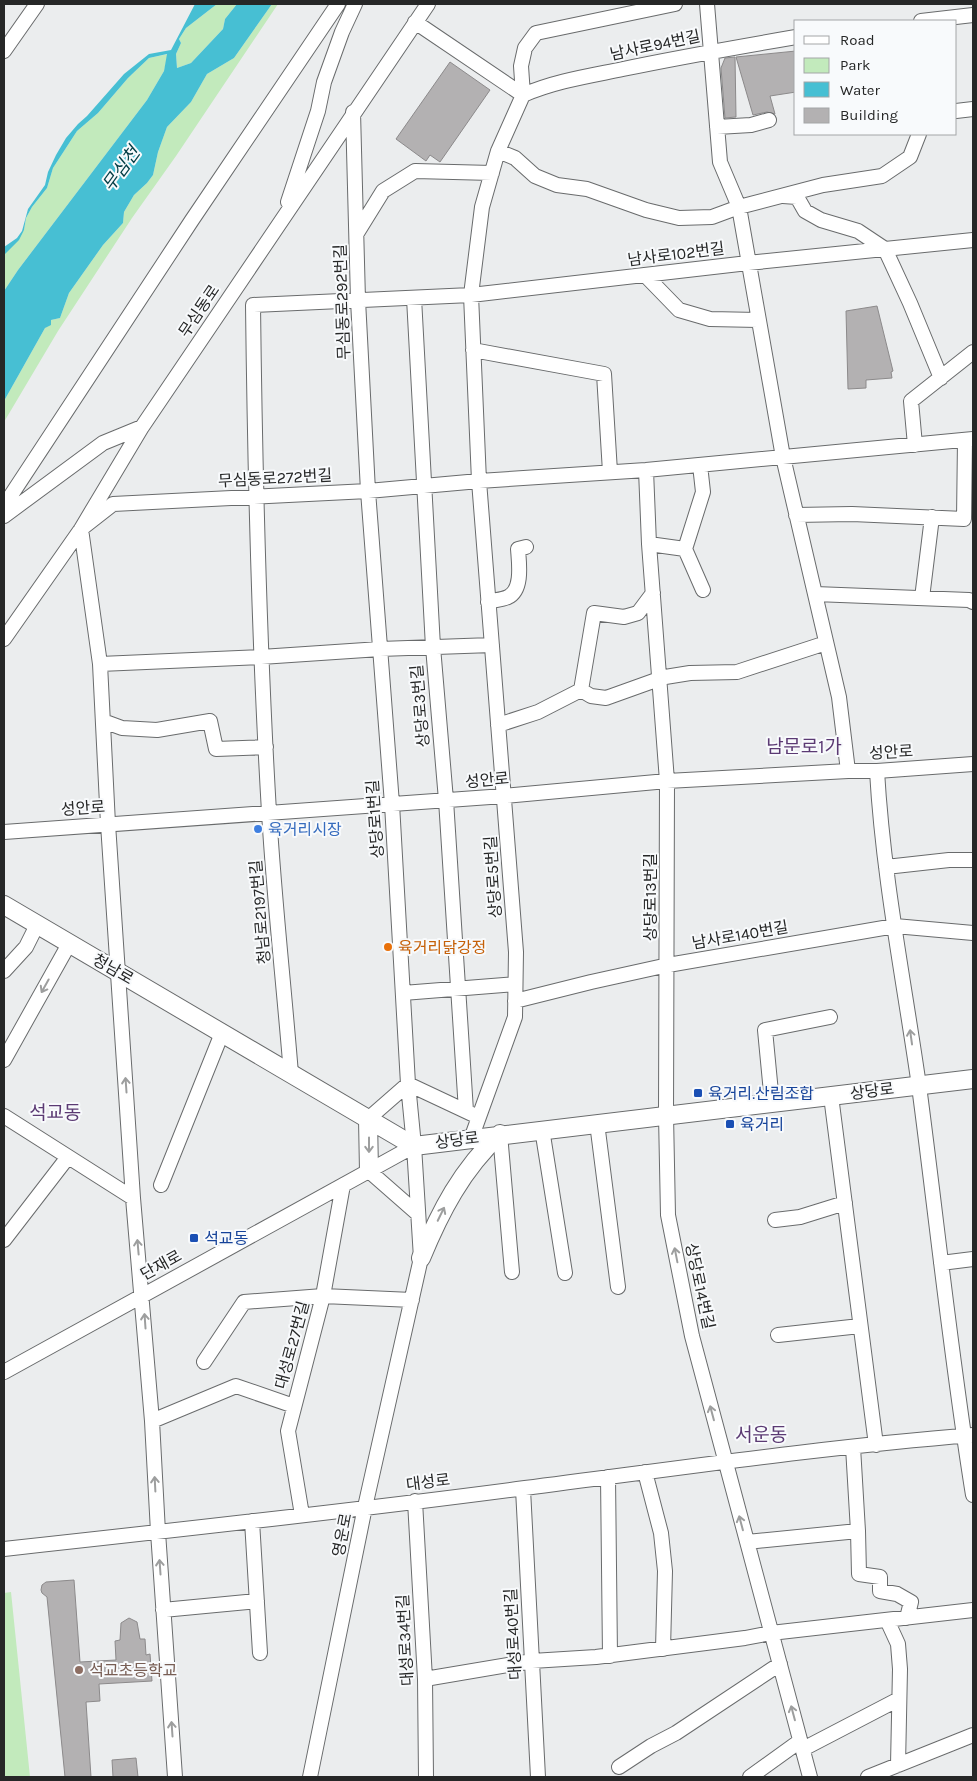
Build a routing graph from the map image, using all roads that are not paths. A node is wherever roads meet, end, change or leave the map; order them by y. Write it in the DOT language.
graph roads {
  1 [pos="37,4"];
  2 [pos="338,4"];
  3 [pos="355,4"];
  4 [pos="428,4"];
  5 [pos="675,4"];
  6 [pos="707,4"];
  7 [pos="973,15"];
  8 [pos="930,20"];
  9 [pos="415,22"];
  10 [pos="794,37"];
  11 [pos="4,51"];
  12 [pos="712,51"];
  13 [pos="523,95"];
  14 [pos="973,109"];
  15 [pos="957,111"];
  16 [pos="353,112"];
  17 [pos="769,120"];
  18 [pos="717,126"];
  19 [pos="919,135"];
  20 [pos="498,151"];
  21 [pos="492,172"];
  22 [pos="783,196"];
  23 [pos="739,207"];
  24 [pos="282,220"];
  25 [pos="357,232"];
  26 [pos="973,240"];
  27 [pos="885,249"];
  28 [pos="748,263"];
  29 [pos="645,275"];
  30 [pos="234,291"];
  31 [pos="471,295"];
  32 [pos="414,298"];
  33 [pos="358,300"];
  34 [pos="253,305"];
  35 [pos="758,320"];
  36 [pos="473,350"];
  37 [pos="973,352"];
  38 [pos="942,378"];
  39 [pos="142,427"];
  40 [pos="969,440"];
  41 [pos="915,445"];
  42 [pos="783,456"];
  43 [pos="700,465"];
  44 [pos="646,470"];
  45 [pos="610,472"];
  46 [pos="479,481"];
  47 [pos="424,486"];
  48 [pos="368,491"];
  49 [pos="256,497"];
  50 [pos="4,506"];
  51 [pos="796,515"];
  52 [pos="4,516"];
  53 [pos="932,517"];
  54 [pos="81,529"];
  55 [pos="649,544"];
  56 [pos="526,547"];
  57 [pos="685,549"];
  58 [pos="703,590"];
  59 [pos="653,593"];
  60 [pos="815,594"];
  61 [pos="922,598"];
  62 [pos="971,601"];
  63 [pos="488,602"];
  64 [pos="4,639"];
  65 [pos="826,643"];
  66 [pos="492,645"];
  67 [pos="433,647"];
  68 [pos="380,649"];
  69 [pos="261,657"];
  70 [pos="100,664"];
  71 [pos="659,678"];
  72 [pos="581,690"];
  73 [pos="103,721"];
  74 [pos="498,726"];
  75 [pos="266,747"];
  76 [pos="973,764"];
  77 [pos="848,771"];
  78 [pos="877,771"];
  79 [pos="667,782"];
  80 [pos="504,796"];
  81 [pos="446,800"];
  82 [pos="392,804"];
  83 [pos="269,813"];
  84 [pos="108,824"];
  85 [pos="4,832"];
  86 [pos="972,860"];
  87 [pos="886,867"];
  88 [pos="4,905"];
  89 [pos="37,925"];
  90 [pos="895,926"];
  91 [pos="973,933"];
  92 [pos="69,944"];
  93 [pos="668,965"];
  94 [pos="4,971"];
  95 [pos="119,973"];
  96 [pos="515,984"];
  97 [pos="459,989"];
  98 [pos="402,993"];
  99 [pos="515,1002"];
  100 [pos="830,1017"];
  101 [pos="222,1033"];
  102 [pos="4,1060"];
  103 [pos="291,1074"];
  104 [pos="973,1079"];
  105 [pos="408,1084"];
  106 [pos="918,1086"];
  107 [pos="831,1096"];
  108 [pos="772,1102"];
  109 [pos="473,1114"];
  110 [pos="666,1115"];
  111 [pos="4,1116"];
  112 [pos="368,1119"];
  113 [pos="597,1123"];
  114 [pos="542,1129"];
  115 [pos="500,1134"];
  116 [pos="471,1139"];
  117 [pos="414,1146"];
  118 [pos="68,1157"];
  119 [pos="369,1170"];
  120 [pos="161,1185"];
  121 [pos="342,1185"];
  122 [pos="133,1198"];
  123 [pos="844,1203"];
  124 [pos="418,1214"];
  125 [pos="774,1220"];
  126 [pos="4,1240"];
  127 [pos="421,1258"];
  128 [pos="973,1259"];
  129 [pos="941,1263"];
  130 [pos="512,1272"];
  131 [pos="565,1273"];
  132 [pos="618,1287"];
  133 [pos="143,1295"];
  134 [pos="323,1296"];
  135 [pos="412,1300"];
  136 [pos="860,1326"];
  137 [pos="778,1335"];
  138 [pos="204,1362"];
  139 [pos="4,1372"];
  140 [pos="294,1406"];
  141 [pos="152,1421"];
  142 [pos="968,1435"];
  143 [pos="876,1445"];
  144 [pos="853,1447"];
  145 [pos="725,1461"];
  146 [pos="644,1472"];
  147 [pos="608,1477"];
  148 [pos="524,1489"];
  149 [pos="973,1495"];
  150 [pos="415,1502"];
  151 [pos="365,1507"];
  152 [pos="302,1515"];
  153 [pos="252,1521"];
  154 [pos="858,1531"];
  155 [pos="158,1532"];
  156 [pos="747,1542"];
  157 [pos="4,1549"];
  158 [pos="257,1601"];
  159 [pos="163,1610"];
  160 [pos="973,1610"];
  161 [pos="908,1618"];
  162 [pos="886,1620"];
  163 [pos="771,1633"];
  164 [pos="663,1649"];
  165 [pos="260,1653"];
  166 [pos="610,1656"];
  167 [pos="532,1661"];
  168 [pos="780,1664"];
  169 [pos="425,1679"];
  170 [pos="899,1699"];
  171 [pos="973,1735"];
  172 [pos="802,1745"];
  173 [pos="898,1765"];
  174 [pos="619,1766"];
  175 [pos="175,1777"];
  176 [pos="310,1777"];
  177 [pos="426,1777"];
  178 [pos="538,1777"];
  179 [pos="750,1777"];
  180 [pos="810,1777"];
  181 [pos="868,1777"];
  1 -- 11 [label="street"];
  2 -- 50 [label="street"];
  3 -- 24 [label="street"];
  4 -- 9 [label="street, 무심동로"];
  5 -- 13 [label="street"];
  6 -- 12 [label="street"];
  7 -- 8 [label="street"];
  9 -- 13 [label="street"];
  9 -- 16 [label="street, 무심동로"];
  10 -- 12 [label="street, 남사로94번길"];
  12 -- 13 [label="street, 남사로94번길"];
  12 -- 18 [label="street"];
  13 -- 20 [label="street, 상당로5번길"];
  14 -- 15 [label="street"];
  16 -- 24 [label="street, 무심동로"];
  16 -- 25 [label="street, 무심동로292번길"];
  17 -- 18 [label="street"];
  18 -- 23 [label="street"];
  19 -- 22 [label="street"];
  20 -- 21 [label="street, 상당로5번길"];
  20 -- 23 [label="street"];
  21 -- 25 [label="street"];
  21 -- 31 [label="street, 상당로5번길"];
  22 -- 23 [label="street"];
  22 -- 27 [label="street"];
  23 -- 28 [label="street"];
  24 -- 30 [label="street, 무심동로"];
  25 -- 33 [label="street, 무심동로292번길"];
  26 -- 27 [label="street, 남사로102번길"];
  27 -- 28 [label="street, 남사로102번길"];
  27 -- 38 [label="street"];
  28 -- 29 [label="street, 남사로102번길"];
  28 -- 35 [label="street"];
  29 -- 31 [label="street, 남사로102번길"];
  29 -- 35 [label="street"];
  30 -- 34 [label="street"];
  30 -- 39 [label="street, 무심동로"];
  31 -- 32 [label="street, 남사로102번길"];
  31 -- 36 [label="street, 상당로5번길"];
  32 -- 33 [label="street, 남사로102번길"];
  32 -- 47 [label="street, 상당로3번길"];
  33 -- 34 [label="street, 남사로102번길"];
  33 -- 48 [label="street, 무심동로292번길"];
  34 -- 49 [label="street, 청남로2197번길"];
  35 -- 42 [label="street"];
  36 -- 45 [label="street"];
  36 -- 46 [label="street, 상당로5번길"];
  37 -- 38 [label="street"];
  38 -- 41 [label="street"];
  39 -- 52 [label="street"];
  39 -- 54 [label="street, 무심동로"];
  40 -- 41 [label="street, 무심동로272번길"];
  40 -- 53 [label="street"];
  41 -- 42 [label="street, 무심동로272번길"];
  42 -- 43 [label="street, 무심동로272번길"];
  42 -- 51 [label="street"];
  43 -- 44 [label="street, 무심동로272번길"];
  43 -- 57 [label="street"];
  44 -- 45 [label="street, 무심동로272번길"];
  44 -- 55 [label="street, 상당로13번길"];
  45 -- 46 [label="street, 무심동로272번길"];
  46 -- 47 [label="street, 무심동로272번길"];
  46 -- 63 [label="street, 상당로5번길"];
  47 -- 48 [label="street, 무심동로272번길"];
  47 -- 67 [label="street, 상당로3번길"];
  48 -- 49 [label="street, 무심동로272번길"];
  48 -- 68 [label="street, 상당로1번길"];
  49 -- 54 [label="street, 무심동로272번길"];
  49 -- 69 [label="street, 청남로2197번길"];
  51 -- 53 [label="street"];
  51 -- 60 [label="street"];
  53 -- 61 [label="street"];
  54 -- 64 [label="street, 무심동로"];
  54 -- 70 [label="street"];
  55 -- 57 [label="street"];
  55 -- 59 [label="street, 상당로13번길"];
  56 -- 63 [label="street"];
  57 -- 58 [label="street"];
  59 -- 71 [label="street, 상당로13번길"];
  59 -- 72 [label="street"];
  60 -- 61 [label="street"];
  60 -- 65 [label="street"];
  61 -- 62 [label="street"];
  63 -- 66 [label="street, 상당로5번길"];
  65 -- 71 [label="street"];
  65 -- 77 [label="street"];
  66 -- 67 [label="street"];
  66 -- 74 [label="street, 상당로5번길"];
  67 -- 68 [label="street"];
  67 -- 81 [label="street, 상당로3번길"];
  68 -- 69 [label="street"];
  68 -- 82 [label="street, 상당로1번길"];
  69 -- 70 [label="street"];
  69 -- 75 [label="street, 청남로2197번길"];
  70 -- 73 [label="street"];
  71 -- 72 [label="street"];
  71 -- 79 [label="street, 상당로13번길"];
  72 -- 74 [label="street"];
  73 -- 75 [label="street"];
  73 -- 84 [label="street"];
  74 -- 80 [label="street, 상당로5번길"];
  75 -- 83 [label="street, 청남로2197번길"];
  76 -- 78 [label="street, 성안로"];
  77 -- 78 [label="street, 성안로"];
  77 -- 79 [label="street, 성안로"];
  78 -- 87 [label="street"];
  79 -- 80 [label="street, 성안로"];
  79 -- 93 [label="street, 상당로13번길"];
  80 -- 81 [label="street, 성안로"];
  80 -- 96 [label="street, 상당로5번길"];
  81 -- 82 [label="street, 성안로"];
  81 -- 97 [label="street, 상당로3번길"];
  82 -- 83 [label="street, 성안로"];
  82 -- 98 [label="street, 상당로1번길"];
  83 -- 84 [label="street, 성안로"];
  83 -- 103 [label="street, 청남로2197번길"];
  84 -- 85 [label="street, 성안로"];
  84 -- 95 [label="street"];
  86 -- 87 [label="street"];
  87 -- 90 [label="street"];
  88 -- 89 [label="main road, 청남로"];
  89 -- 92 [label="main road, 청남로"];
  89 -- 94 [label="street"];
  90 -- 91 [label="street, 남사로140번길"];
  90 -- 93 [label="street, 남사로140번길"];
  106 -- 90 [label="street, one-way"];
  92 -- 95 [label="main road, 청남로"];
  92 -- 102 [label="street, one-way"];
  93 -- 99 [label="street, 남사로140번길"];
  93 -- 110 [label="street, 상당로13번길"];
  95 -- 101 [label="main road, 청남로"];
  122 -- 95 [label="street, one-way"];
  96 -- 97 [label="street"];
  96 -- 99 [label="street, 상당로5번길"];
  97 -- 98 [label="street"];
  97 -- 109 [label="street, 상당로3번길"];
  98 -- 105 [label="street, 상당로1번길"];
  99 -- 109 [label="street, 상당로5번길"];
  100 -- 108 [label="street"];
  101 -- 103 [label="main road, 청남로"];
  101 -- 120 [label="street"];
  103 -- 112 [label="main road, 청남로"];
  104 -- 106 [label="main road, 상당로"];
  105 -- 109 [label="street"];
  105 -- 112 [label="street"];
  105 -- 117 [label="street, 상당로1번길"];
  106 -- 107 [label="main road, 상당로"];
  106 -- 129 [label="street"];
  107 -- 108 [label="main road, 상당로"];
  107 -- 123 [label="street"];
  108 -- 110 [label="main road, 상당로"];
  109 -- 116 [label="street, 상당로5번길"];
  110 -- 113 [label="main road, 상당로"];
  145 -- 110 [label="street, 상당로14번길, one-way"];
  111 -- 118 [label="street"];
  112 -- 117 [label="main road, 청남로"];
  112 -- 119 [label="main road, one-way"];
  113 -- 114 [label="main road, 상당로"];
  113 -- 132 [label="street"];
  114 -- 115 [label="main road, 상당로"];
  114 -- 131 [label="street"];
  115 -- 116 [label="main road, 상당로"];
  127 -- 115 [label="main road, one-way"];
  115 -- 130 [label="street, 상당로"];
  116 -- 117 [label="main road, 상당로"];
  117 -- 119 [label="street, 단재로"];
  117 -- 124 [label="street, 영운로"];
  118 -- 122 [label="street"];
  118 -- 126 [label="street"];
  119 -- 121 [label="street, 단재로"];
  119 -- 124 [label="street"];
  121 -- 133 [label="street, 단재로"];
  121 -- 134 [label="street, 대성로27번길"];
  133 -- 122 [label="street, one-way"];
  123 -- 125 [label="street"];
  123 -- 136 [label="street"];
  124 -- 127 [label="street, 영운로"];
  127 -- 135 [label="street, 영운로"];
  128 -- 129 [label="street"];
  129 -- 142 [label="street"];
  133 -- 139 [label="street, 단재로"];
  141 -- 133 [label="street, one-way"];
  134 -- 135 [label="street"];
  134 -- 138 [label="street"];
  134 -- 140 [label="street, 대성로27번길"];
  135 -- 151 [label="street, 영운로"];
  136 -- 137 [label="street"];
  136 -- 143 [label="street"];
  140 -- 141 [label="street"];
  140 -- 152 [label="street, 대성로27번길"];
  155 -- 141 [label="street, one-way"];
  142 -- 143 [label="street, 대성로"];
  142 -- 149 [label="street"];
  143 -- 144 [label="street, 대성로"];
  144 -- 145 [label="street, 대성로"];
  144 -- 154 [label="street"];
  145 -- 146 [label="street, 대성로"];
  156 -- 145 [label="street, 상당로14번길, one-way"];
  146 -- 147 [label="street, 대성로"];
  146 -- 164 [label="street"];
  147 -- 148 [label="street, 대성로"];
  147 -- 166 [label="street"];
  148 -- 150 [label="street, 대성로"];
  148 -- 167 [label="street, 대성로40번길"];
  150 -- 151 [label="street, 대성로"];
  150 -- 169 [label="street, 대성로34번길"];
  151 -- 152 [label="street, 대성로"];
  151 -- 176 [label="street, 영운로"];
  152 -- 153 [label="street, 대성로"];
  153 -- 155 [label="street, 대성로"];
  153 -- 158 [label="street"];
  154 -- 156 [label="street"];
  154 -- 161 [label="street"];
  155 -- 157 [label="street, 대성로"];
  159 -- 155 [label="street, one-way"];
  156 -- 163 [label="street, 상당로14번길"];
  158 -- 159 [label="street"];
  158 -- 165 [label="street"];
  175 -- 159 [label="street, one-way"];
  160 -- 161 [label="street"];
  161 -- 162 [label="street"];
  162 -- 163 [label="street"];
  162 -- 170 [label="street"];
  163 -- 164 [label="street"];
  163 -- 168 [label="street, 상당로14번길"];
  164 -- 166 [label="street"];
  166 -- 167 [label="street"];
  167 -- 169 [label="street"];
  167 -- 178 [label="street, 대성로40번길"];
  172 -- 168 [label="street, 상당로14번길, one-way"];
  168 -- 174 [label="street"];
  169 -- 177 [label="street, 대성로34번길"];
  170 -- 172 [label="street"];
  170 -- 173 [label="street"];
  171 -- 173 [label="street"];
  172 -- 179 [label="street"];
  172 -- 180 [label="street, 상당로14번길"];
  173 -- 181 [label="street"];
}
